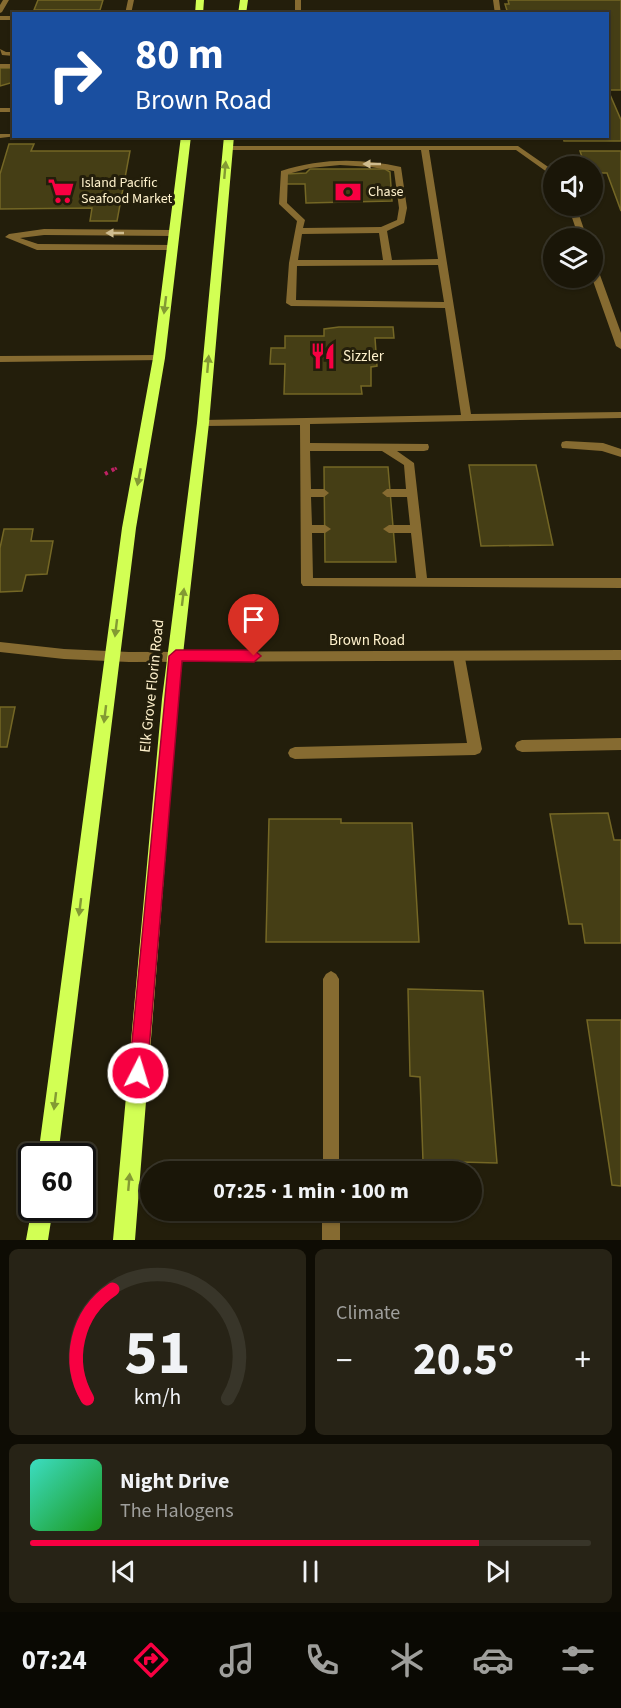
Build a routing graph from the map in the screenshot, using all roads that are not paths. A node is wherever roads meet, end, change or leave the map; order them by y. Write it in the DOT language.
graph roads {
  1 [pos="6,0"];
  2 [pos="0,11"];
  3 [pos="186,138"];
  4 [pos="389,138"];
  5 [pos="517,138"];
  6 [pos="228,142"];
  7 [pos="389,148"];
  8 [pos="425,148"];
  9 [pos="518,148"];
  10 [pos="543,167"];
  11 [pos="383,230"];
  12 [pos="298,231"];
  13 [pos="174,233"];
  14 [pos="5,237"];
  15 [pos="172,247"];
  16 [pos="388,262"];
  17 [pos="442,262"];
  18 [pos="293,263"];
  19 [pos="600,288"];
  20 [pos="449,305"];
  21 [pos="621,346"];
  22 [pos="159,358"];
  23 [pos="0,359"];
  24 [pos="621,415"];
  25 [pos="466,416"];
  26 [pos="203,423"];
  27 [pos="305,423"];
  28 [pos="566,446"];
  29 [pos="305,447"];
  30 [pos="384,447"];
  31 [pos="424,447"];
  32 [pos="621,453"];
  33 [pos="305,493"];
  34 [pos="324,493"];
  35 [pos="387,493"];
  36 [pos="412,493"];
  37 [pos="306,529"];
  38 [pos="325,529"];
  39 [pos="389,529"];
  40 [pos="416,529"];
  41 [pos="422,583"];
  42 [pos="621,583"];
  43 [pos="0,647"];
  44 [pos="621,655"];
  45 [pos="112,656"];
  46 [pos="176,656"];
  47 [pos="459,658"];
  48 [pos="621,744"];
  49 [pos="522,746"];
  50 [pos="295,753"];
  51 [pos="331,979"];
  52 [pos="50,1143"];
  53 [pos="331,1161"];
  54 [pos="40,1221"];
  55 [pos="331,1221"];
  56 [pos="37,1240"];
  57 [pos="124,1240"];
  58 [pos="331,1240"];
  1 -- 2 [label="street"];
  3 -- 13 [label="main road"];
  4 -- 7 [label="street"];
  5 -- 9 [label="street"];
  6 -- 7 [label="street"];
  26 -- 6 [label="main road, Elk Grove Florin Road, one-way"];
  7 -- 8 [label="street"];
  8 -- 9 [label="street"];
  8 -- 17 [label="street"];
  9 -- 10 [label="street"];
  11 -- 12 [label="street"];
  11 -- 12 [label="street, one-way"];
  11 -- 16 [label="street"];
  12 -- 18 [label="street"];
  13 -- 14 [label="street, one-way"];
  13 -- 15 [label="main road"];
  14 -- 15 [label="street"];
  15 -- 22 [label="main road, one-way"];
  16 -- 17 [label="street"];
  16 -- 18 [label="street"];
  17 -- 20 [label="street"];
  18 -- 20 [label="street"];
  19 -- 21 [label="street"];
  20 -- 25 [label="street"];
  22 -- 23 [label="street"];
  22 -- 45 [label="main road, one-way"];
  24 -- 25 [label="street"];
  25 -- 27 [label="street"];
  26 -- 27 [label="street"];
  46 -- 26 [label="main road, Elk Grove Florin Road, one-way"];
  27 -- 29 [label="street"];
  28 -- 32 [label="street"];
  29 -- 30 [label="street"];
  29 -- 33 [label="street"];
  30 -- 31 [label="street"];
  30 -- 36 [label="street"];
  33 -- 34 [label="street"];
  33 -- 37 [label="street"];
  35 -- 36 [label="street"];
  36 -- 40 [label="street"];
  37 -- 38 [label="street"];
  37 -- 41 [label="street"];
  39 -- 40 [label="street"];
  40 -- 41 [label="street"];
  41 -- 42 [label="street"];
  43 -- 45 [label="street, Brown Road"];
  44 -- 47 [label="street, Brown Road"];
  45 -- 46 [label="street, Brown Road"];
  45 -- 52 [label="main road, one-way"];
  46 -- 47 [label="street, Brown Road"];
  57 -- 46 [label="main road, Elk Grove Florin Road, one-way"];
  47 -- 50 [label="street"];
  48 -- 49 [label="street"];
  51 -- 53 [label="street"];
  54 -- 56 [label="main road"];
  55 -- 58 [label="street"];
}
